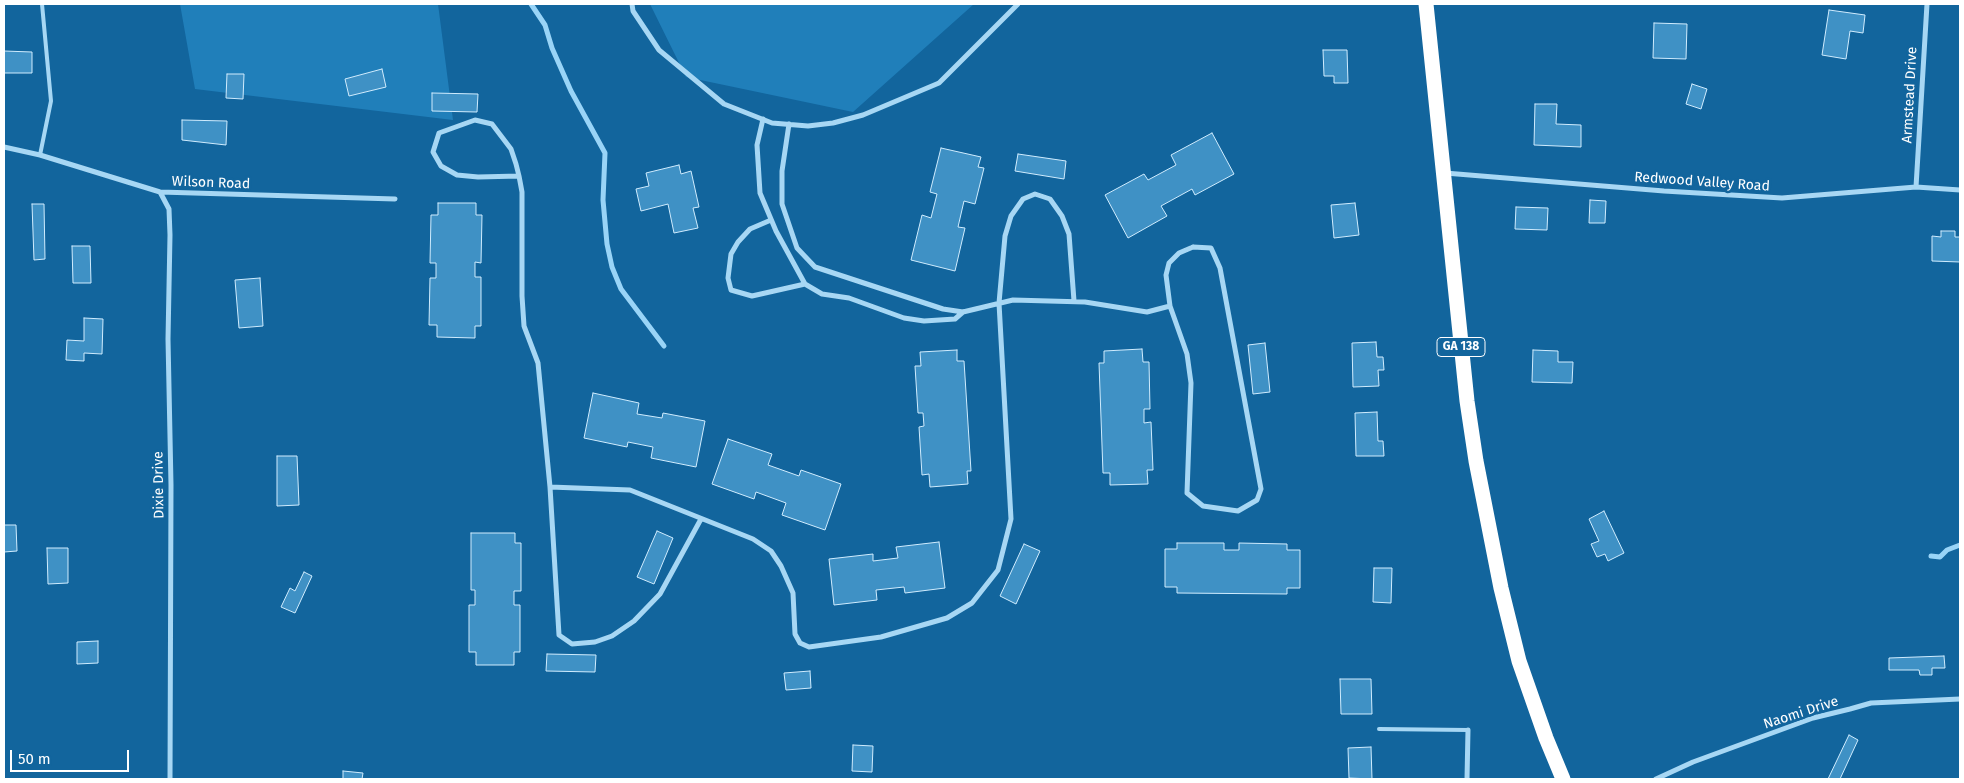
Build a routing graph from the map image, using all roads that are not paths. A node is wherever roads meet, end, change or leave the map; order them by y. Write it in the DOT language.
graph roads {
  1 [pos="42,4"];
  2 [pos="632,4"];
  3 [pos="1018,4"];
  4 [pos="1426,4"];
  5 [pos="1927,4"];
  6 [pos="763,119"];
  7 [pos="789,124"];
  8 [pos="4,147"];
  9 [pos="40,155"];
  10 [pos="1442,172"];
  11 [pos="519,176"];
  12 [pos="1916,187"];
  13 [pos="1960,190"];
  14 [pos="160,192"];
  15 [pos="395,199"];
  16 [pos="771,220"];
  17 [pos="805,284"];
  18 [pos="1074,302"];
  19 [pos="999,303"];
  20 [pos="1170,306"];
  21 [pos="963,312"];
  22 [pos="550,488"];
  23 [pos="701,519"];
  24 [pos="1960,699"];
  25 [pos="1379,729"];
  26 [pos="1468,730"];
  27 [pos="170,779"];
  28 [pos="1467,779"];
  29 [pos="1563,779"];
  30 [pos="1656,779"];
  1 -- 9 [label="lane"];
  2 -- 6 [label="street"];
  3 -- 7 [label="street"];
  4 -- 10 [label="highway, GA 138"];
  5 -- 12 [label="street, Armstead Drive"];
  6 -- 7 [label="street"];
  6 -- 16 [label="street"];
  7 -- 21 [label="street"];
  8 -- 9 [label="street, Wilson Road"];
  9 -- 14 [label="street, Wilson Road"];
  10 -- 12 [label="street, Redwood Valley Road"];
  10 -- 29 [label="highway, GA 138"];
  11 -- 11 [label="street"];
  11 -- 22 [label="street"];
  12 -- 13 [label="street, Redwood Valley Road"];
  14 -- 15 [label="street, Wilson Road"];
  14 -- 27 [label="street, Dixie Drive"];
  16 -- 17 [label="street"];
  16 -- 17 [label="street"];
  17 -- 21 [label="street"];
  18 -- 19 [label="street"];
  18 -- 19 [label="street"];
  18 -- 20 [label="street"];
  19 -- 21 [label="street"];
  19 -- 23 [label="street"];
  20 -- 20 [label="street"];
  22 -- 23 [label="street"];
  22 -- 23 [label="street"];
  24 -- 30 [label="street, Naomi Drive"];
  25 -- 26 [label="lane"];
  26 -- 28 [label="street"];
}
